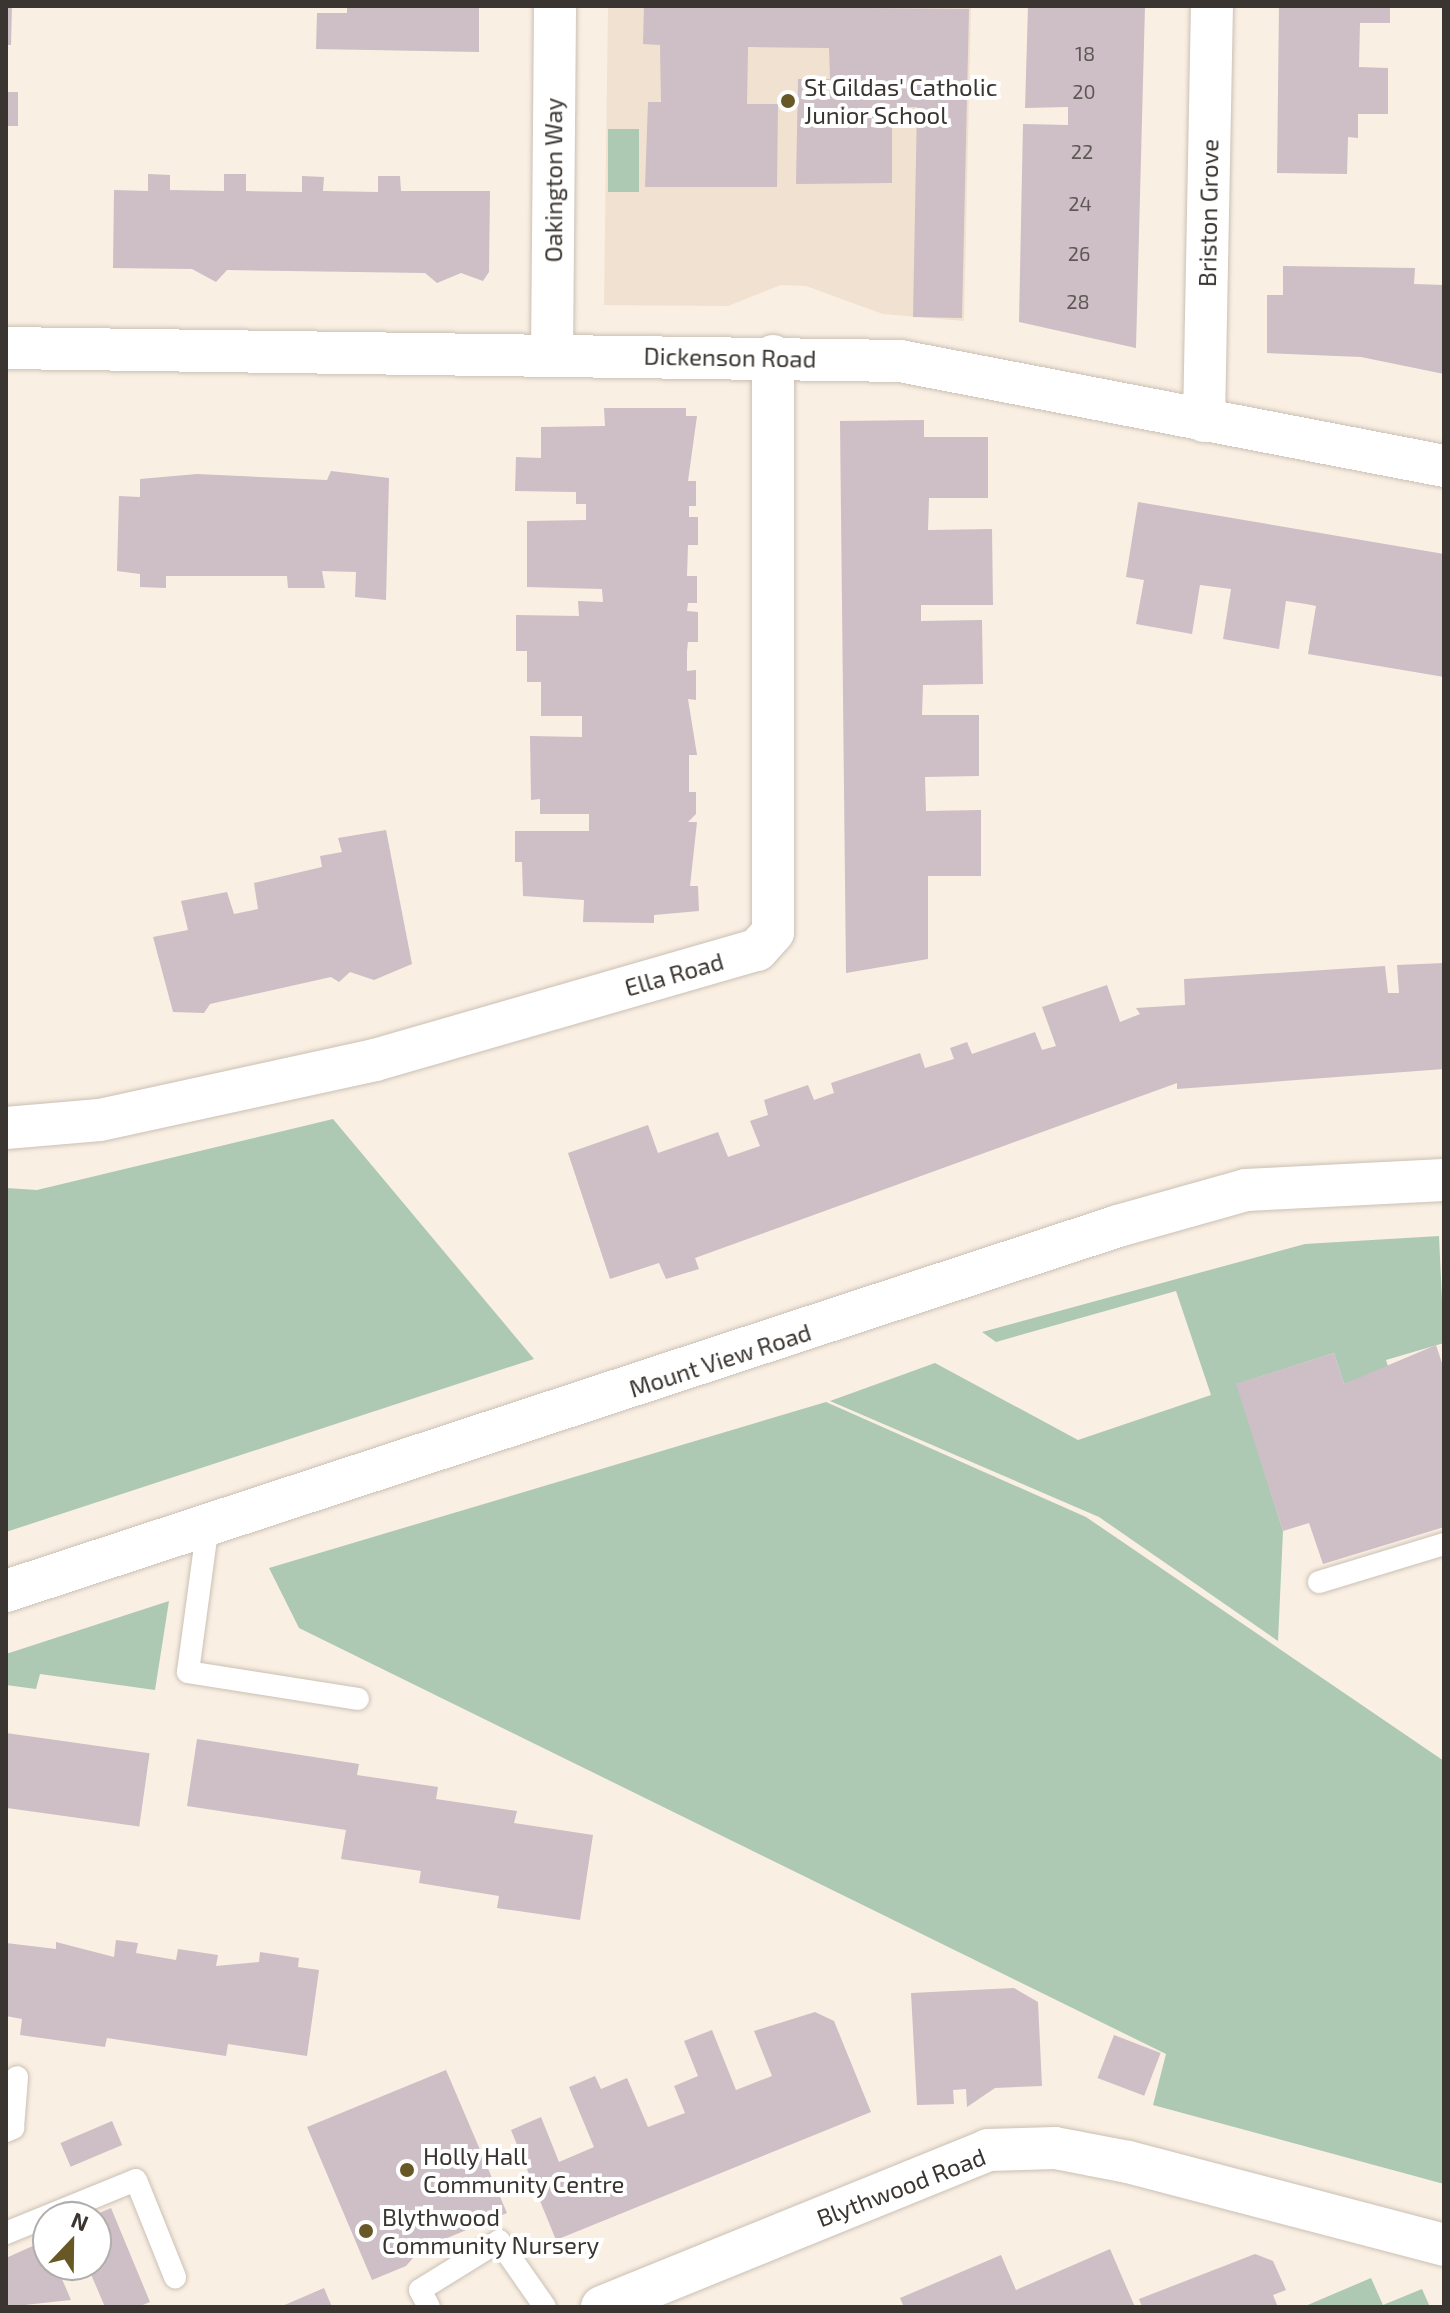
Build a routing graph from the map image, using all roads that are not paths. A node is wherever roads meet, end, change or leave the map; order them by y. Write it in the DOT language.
graph roads {
  1 [pos="555,6"];
  2 [pos="1212,6"];
  3 [pos="6,348"];
  4 [pos="552,355"];
  5 [pos="773,356"];
  6 [pos="1204,421"];
  7 [pos="1444,466"];
  8 [pos="6,1128"];
  9 [pos="1442,1185"];
  10 [pos="208,1524"];
  11 [pos="1444,1544"];
  12 [pos="1319,1582"];
  13 [pos="6,1591"];
  14 [pos="358,1699"];
  15 [pos="17,2077"];
  16 [pos="6,2131"];
  17 [pos="6,2233"];
  18 [pos="1444,2245"];
  19 [pos="175,2277"];
  20 [pos="429,2307"];
  21 [pos="545,2307"];
  22 [pos="602,2307"];
  1 -- 4 [label="street, Oakington Way"];
  2 -- 6 [label="street, Briston Grove"];
  3 -- 4 [label="street, Dickenson Road"];
  4 -- 5 [label="street, Dickenson Road"];
  5 -- 6 [label="street, Dickenson Road"];
  5 -- 8 [label="street, Ella Road"];
  6 -- 7 [label="street, Dickenson Road"];
  9 -- 10 [label="street, Mount View Road"];
  10 -- 13 [label="street, Mount View Road"];
  10 -- 14 [label="lane"];
  11 -- 12 [label="lane"];
  15 -- 16 [label="lane"];
  17 -- 19 [label="lane"];
  18 -- 22 [label="street, Blythwood Road"];
  20 -- 21 [label="lane"];
}
